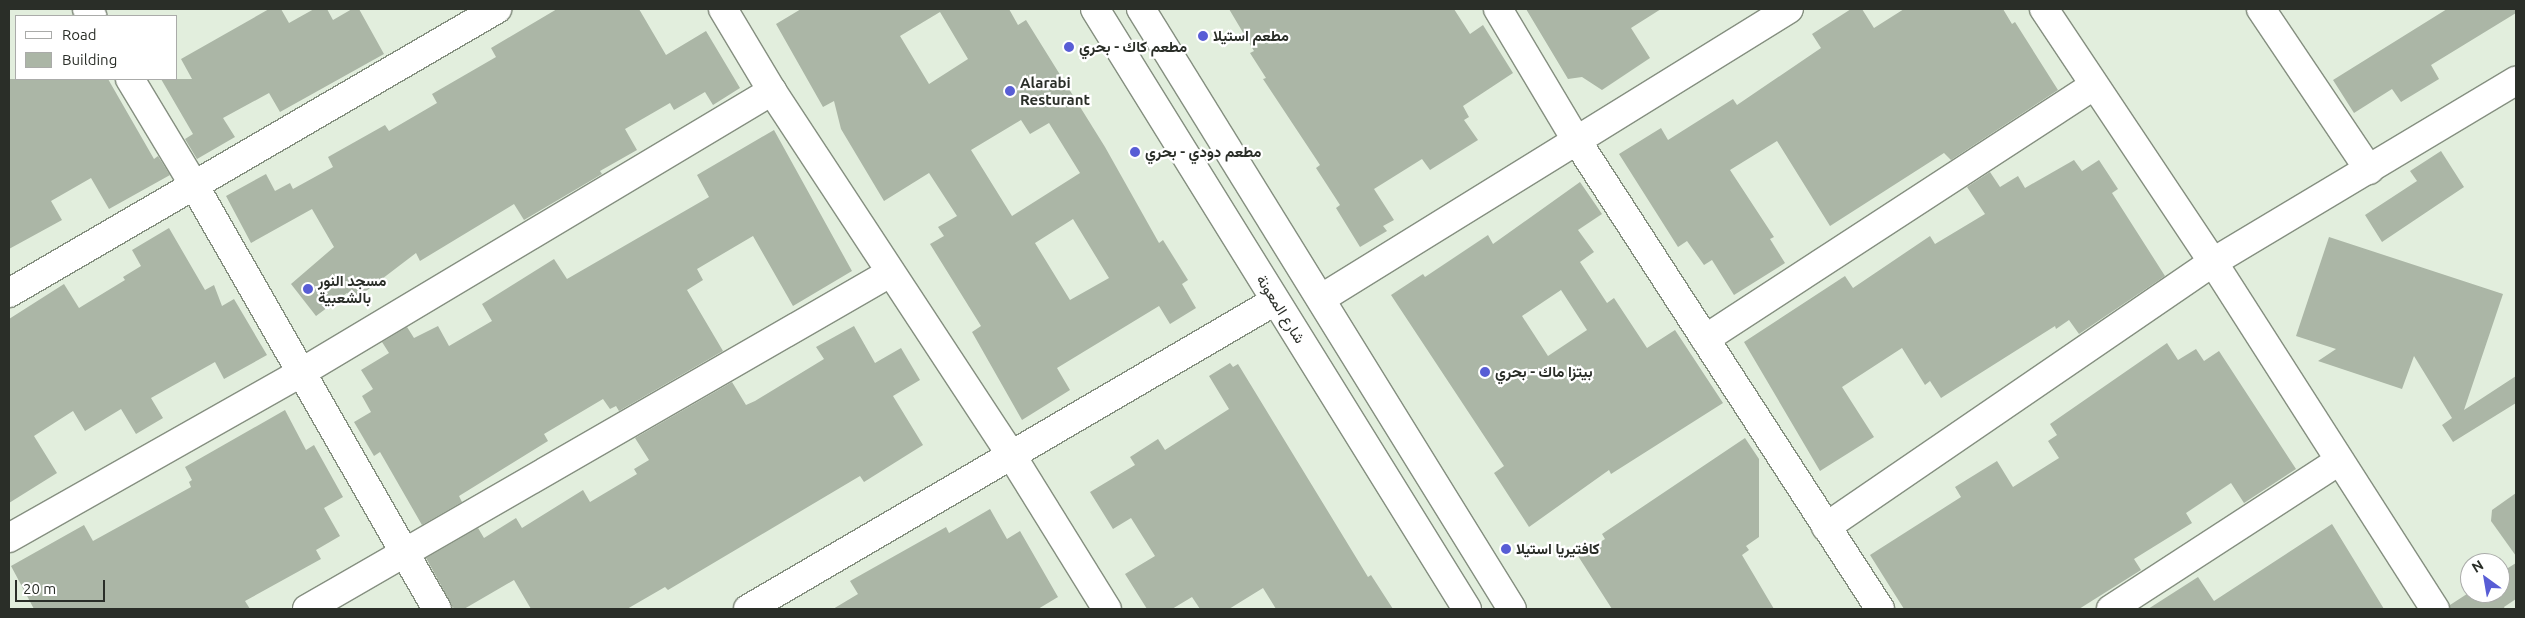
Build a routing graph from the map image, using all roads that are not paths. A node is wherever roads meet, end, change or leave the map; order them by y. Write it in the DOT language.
graph roads {
  1 [pos="497,9"];
  2 [pos="723,9"];
  3 [pos="1095,9"];
  4 [pos="1141,9"];
  5 [pos="1498,9"];
  6 [pos="1789,9"];
  7 [pos="2044,9"];
  8 [pos="2261,9"];
  9 [pos="131,80"];
  10 [pos="2516,81"];
  11 [pos="2093,86"];
  12 [pos="772,91"];
  13 [pos="1575,138"];
  14 [pos="2369,170"];
  15 [pos="194,185"];
  16 [pos="2213,262"];
  17 [pos="890,273"];
  18 [pos="9,293"];
  19 [pos="1322,298"];
  20 [pos="1275,301"];
  21 [pos="1705,339"];
  22 [pos="302,372"];
  23 [pos="1012,456"];
  24 [pos="2339,461"];
  25 [pos="1826,527"];
  26 [pos="9,538"];
  27 [pos="405,554"];
  28 [pos="307,609"];
  29 [pos="437,609"];
  30 [pos="748,609"];
  31 [pos="1107,609"];
  32 [pos="1467,609"];
  33 [pos="1512,609"];
  34 [pos="1880,609"];
  35 [pos="2111,609"];
  36 [pos="2434,609"];
  1 -- 15 [label="main road"];
  2 -- 12 [label="main road"];
  3 -- 20 [label="main road, شارع المعونة"];
  4 -- 19 [label="main road"];
  5 -- 13 [label="main road"];
  6 -- 13 [label="main road"];
  7 -- 11 [label="main road"];
  8 -- 14 [label="main road"];
  9 -- 15 [label="main road"];
  10 -- 14 [label="main road"];
  11 -- 16 [label="main road"];
  11 -- 21 [label="main road"];
  12 -- 17 [label="main road"];
  12 -- 22 [label="main road"];
  13 -- 19 [label="main road"];
  13 -- 21 [label="main road"];
  14 -- 16 [label="main road"];
  15 -- 18 [label="main road"];
  15 -- 22 [label="main road"];
  16 -- 24 [label="main road"];
  16 -- 25 [label="main road"];
  17 -- 23 [label="main road"];
  17 -- 27 [label="main road"];
  19 -- 33 [label="main road"];
  20 -- 23 [label="main road"];
  20 -- 32 [label="main road, شارع المعونة"];
  21 -- 25 [label="main road"];
  22 -- 26 [label="main road"];
  22 -- 27 [label="main road"];
  23 -- 30 [label="main road"];
  23 -- 31 [label="main road"];
  24 -- 35 [label="main road"];
  24 -- 36 [label="main road"];
  25 -- 34 [label="main road"];
  27 -- 28 [label="main road"];
  27 -- 29 [label="main road"];
}
